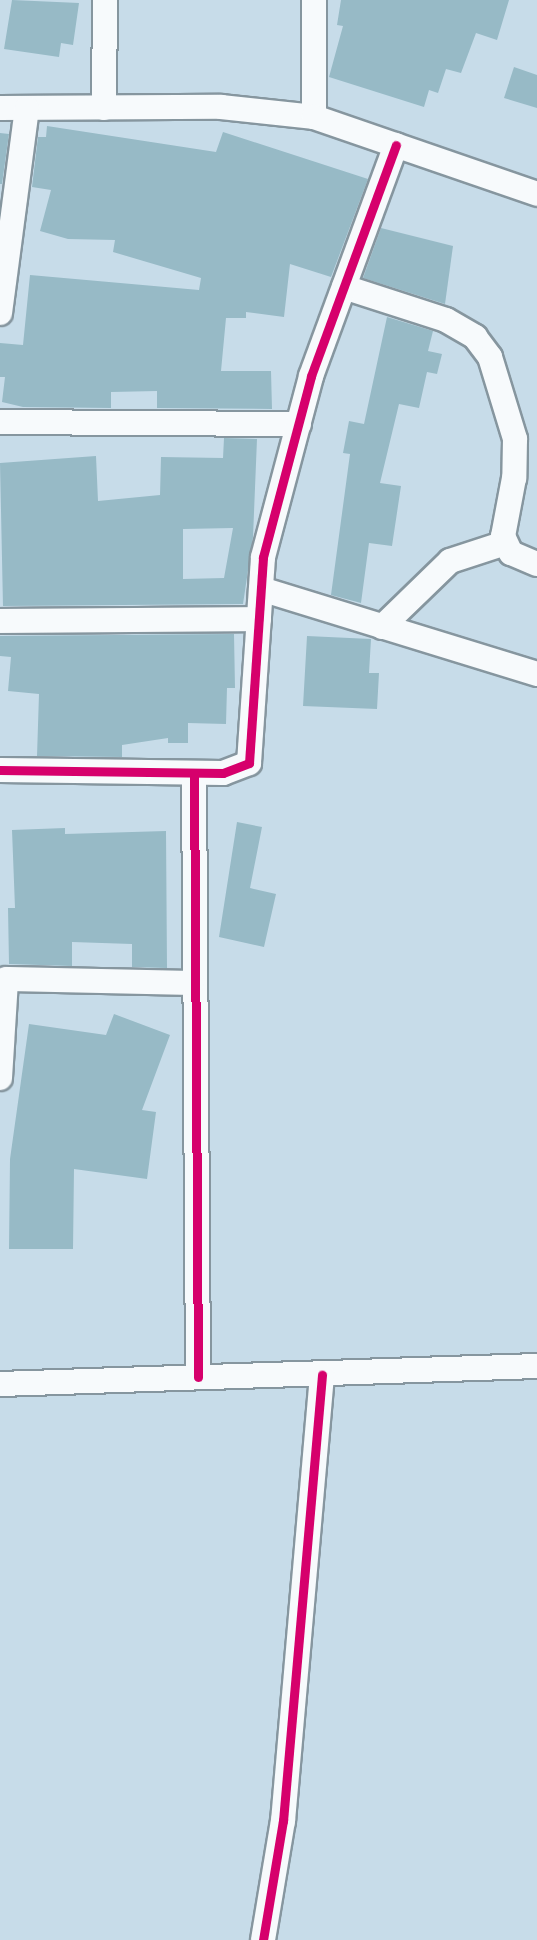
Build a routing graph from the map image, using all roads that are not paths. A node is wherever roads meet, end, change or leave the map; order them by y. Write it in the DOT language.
graph roads {
  1 [pos="105,0"];
  2 [pos="314,0"];
  3 [pos="0,108"];
  4 [pos="104,108"];
  5 [pos="27,109"];
  6 [pos="314,117"];
  7 [pos="396,145"];
  8 [pos="537,194"];
  9 [pos="344,287"];
  10 [pos="0,313"];
  11 [pos="0,422"];
  12 [pos="299,424"];
  13 [pos="505,543"];
  14 [pos="537,564"];
  15 [pos="261,589"];
  16 [pos="259,619"];
  17 [pos="0,621"];
  18 [pos="382,626"];
  19 [pos="537,674"];
  20 [pos="0,770"];
  21 [pos="194,773"];
  22 [pos="192,983"];
  23 [pos="0,1078"];
  24 [pos="537,1366"];
  25 [pos="321,1375"];
  26 [pos="198,1377"];
  27 [pos="0,1384"];
  28 [pos="263,1940"];
  1 -- 4 [label="street"];
  2 -- 6 [label="street"];
  3 -- 5 [label="street"];
  4 -- 5 [label="street"];
  4 -- 6 [label="street"];
  5 -- 10 [label="street"];
  6 -- 7 [label="street"];
  7 -- 8 [label="street"];
  7 -- 9 [label="street"];
  9 -- 12 [label="street"];
  9 -- 13 [label="street"];
  11 -- 12 [label="street"];
  12 -- 15 [label="street"];
  13 -- 14 [label="street"];
  13 -- 18 [label="street"];
  15 -- 16 [label="street"];
  15 -- 18 [label="street"];
  16 -- 17 [label="street"];
  16 -- 21 [label="street"];
  18 -- 19 [label="street"];
  20 -- 21 [label="street"];
  21 -- 22 [label="street"];
  22 -- 23 [label="street"];
  22 -- 26 [label="street"];
  24 -- 25 [label="street"];
  25 -- 26 [label="street"];
  25 -- 28 [label="street"];
  26 -- 27 [label="street"];
}
